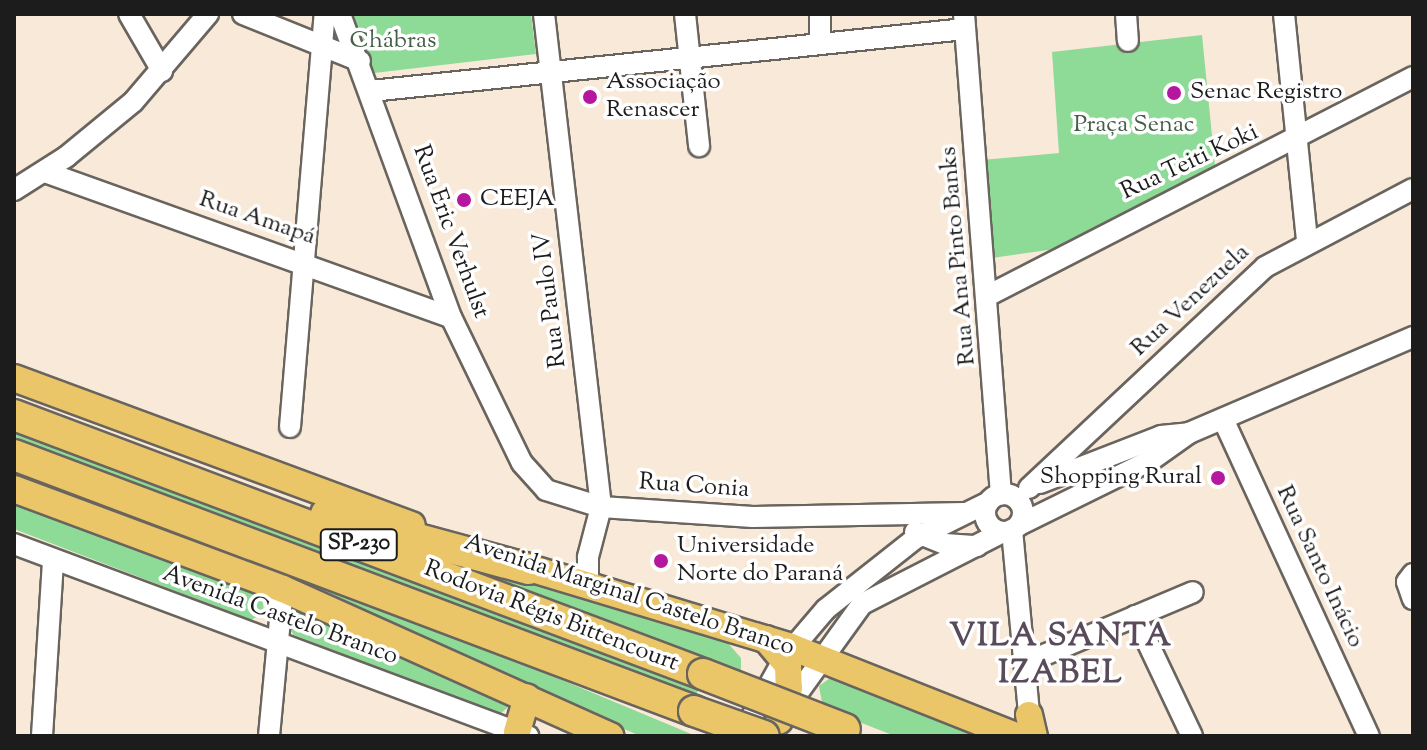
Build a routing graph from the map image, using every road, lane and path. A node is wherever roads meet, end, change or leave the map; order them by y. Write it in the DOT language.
graph roads {
  1 [pos="129,14"];
  2 [pos="208,14"];
  3 [pos="243,14"];
  4 [pos="325,14"];
  5 [pos="340,14"];
  6 [pos="544,14"];
  7 [pos="685,14"];
  8 [pos="820,14"];
  9 [pos="1126,14"];
  10 [pos="1284,14"];
  11 [pos="964,22"];
  12 [pos="1128,41"];
  13 [pos="820,42"];
  14 [pos="321,49"];
  15 [pos="689,56"];
  16 [pos="360,61"];
  17 [pos="550,70"];
  18 [pos="162,71"];
  19 [pos="1413,77"];
  20 [pos="371,91"];
  21 [pos="1295,141"];
  22 [pos="699,146"];
  23 [pos="45,172"];
  24 [pos="1413,189"];
  25 [pos="14,190"];
  26 [pos="1307,240"];
  27 [pos="304,263"];
  28 [pos="989,295"];
  29 [pos="451,317"];
  30 [pos="1413,337"];
  31 [pos="14,378"];
  32 [pos="22,419"];
  33 [pos="1223,419"];
  34 [pos="290,427"];
  35 [pos="1189,433"];
  36 [pos="14,455"];
  37 [pos="522,463"];
  38 [pos="14,489"];
  39 [pos="1007,495"];
  40 [pos="601,507"];
  41 [pos="965,513"];
  42 [pos="881,517"];
  43 [pos="595,532"];
  44 [pos="1006,533"];
  45 [pos="922,535"];
  46 [pos="14,544"];
  47 [pos="53,560"];
  48 [pos="886,561"];
  49 [pos="541,572"];
  50 [pos="1413,574"];
  51 [pos="588,587"];
  52 [pos="283,589"];
  53 [pos="1193,592"];
  54 [pos="1413,599"];
  55 [pos="1135,616"];
  56 [pos="278,643"];
  57 [pos="781,648"];
  58 [pos="819,657"];
  59 [pos="1025,663"];
  60 [pos="527,697"];
  61 [pos="756,703"];
  62 [pos="1019,729"];
  63 [pos="772,731"];
  64 [pos="854,732"];
  65 [pos="523,734"];
  66 [pos="42,736"];
  67 [pos="269,736"];
  68 [pos="610,736"];
  69 [pos="741,736"];
  70 [pos="751,736"];
  71 [pos="1192,736"];
  72 [pos="1369,736"];
  1 -- 18 [label="street"];
  2 -- 18 [label="street"];
  3 -- 14 [label="street"];
  4 -- 14 [label="street"];
  5 -- 16 [label="street, Rua Eric Verhulst"];
  6 -- 17 [label="street, Rua Paulo IV"];
  7 -- 15 [label="street"];
  8 -- 13 [label="street"];
  9 -- 12 [label="street"];
  10 -- 21 [label="street"];
  11 -- 13 [label="street"];
  11 -- 28 [label="street, Rua Ana Pinto Banks"];
  13 -- 15 [label="street"];
  14 -- 16 [label="street"];
  14 -- 27 [label="street"];
  15 -- 17 [label="street"];
  15 -- 22 [label="street"];
  16 -- 20 [label="street, Rua Eric Verhulst"];
  17 -- 20 [label="street"];
  17 -- 40 [label="street, Rua Paulo IV"];
  18 -- 23 [label="street"];
  19 -- 21 [label="street, Rua Teiti Koki"];
  20 -- 29 [label="street, Rua Eric Verhulst"];
  21 -- 26 [label="street"];
  21 -- 28 [label="street, Rua Teiti Koki"];
  23 -- 25 [label="street"];
  23 -- 27 [label="street, Rua Amapá"];
  24 -- 26 [label="street, Rua Venezuela"];
  26 -- 39 [label="street, Rua Venezuela"];
  27 -- 29 [label="street, Rua Amapá"];
  27 -- 34 [label="street"];
  28 -- 39 [label="street, Rua Ana Pinto Banks"];
  29 -- 37 [label="street, Rua Eric Verhulst"];
  30 -- 33 [label="street"];
  31 -- 49 [label="main road, Avenida Marginal Castelo Branco"];
  32 -- 49 [label="highway"];
  32 -- 64 [label="highway, Rodovia Régis Bittencourt / SP-230, bridge"];
  33 -- 35 [label="street"];
  33 -- 72 [label="street, Rua Santo Inácio"];
  35 -- 39 [label="street"];
  35 -- 44 [label="street"];
  36 -- 63 [label="highway, Rodovia Régis Bittencourt / SP-230, bridge"];
  37 -- 40 [label="street, Rua Conia"];
  38 -- 52 [label="main road"];
  39 -- 41 [label="street"];
  39 -- 44 [label="street"];
  39 -- 44 [label="street"];
  40 -- 42 [label="street, Rua Conia"];
  40 -- 43 [label="street, Rua Paulo IV"];
  41 -- 42 [label="street, Rua Conia"];
  41 -- 45 [label="street"];
  42 -- 45 [label="street, Rua Conia"];
  42 -- 48 [label="street"];
  43 -- 49 [label="street, Rua Paulo IV"];
  43 -- 51 [label="street, Rua Paulo IV"];
  44 -- 45 [label="street, Rua Conia"];
  44 -- 58 [label="street"];
  44 -- 59 [label="street"];
  45 -- 48 [label="street"];
  46 -- 47 [label="street, Avenida Castelo Branco"];
  47 -- 56 [label="street, Avenida Castelo Branco"];
  47 -- 66 [label="street"];
  48 -- 57 [label="street"];
  49 -- 51 [label="main road, Avenida Marginal Castelo Branco"];
  50 -- 54 [label="street"];
  51 -- 57 [label="main road, Avenida Marginal Castelo Branco"];
  52 -- 56 [label="street"];
  52 -- 60 [label="main road"];
  53 -- 55 [label="street"];
  55 -- 59 [label="street"];
  55 -- 71 [label="street"];
  56 -- 65 [label="street, Avenida Castelo Branco"];
  56 -- 67 [label="street"];
  57 -- 58 [label="main road, Avenida Marginal Castelo Branco"];
  57 -- 61 [label="street"];
  57 -- 63 [label="main road"];
  58 -- 62 [label="main road, Avenida Marginal Castelo Branco"];
  58 -- 63 [label="street"];
  59 -- 62 [label="street"];
  60 -- 65 [label="main road"];
  60 -- 68 [label="main road"];
  61 -- 69 [label="street"];
  61 -- 70 [label="main road"];
}
